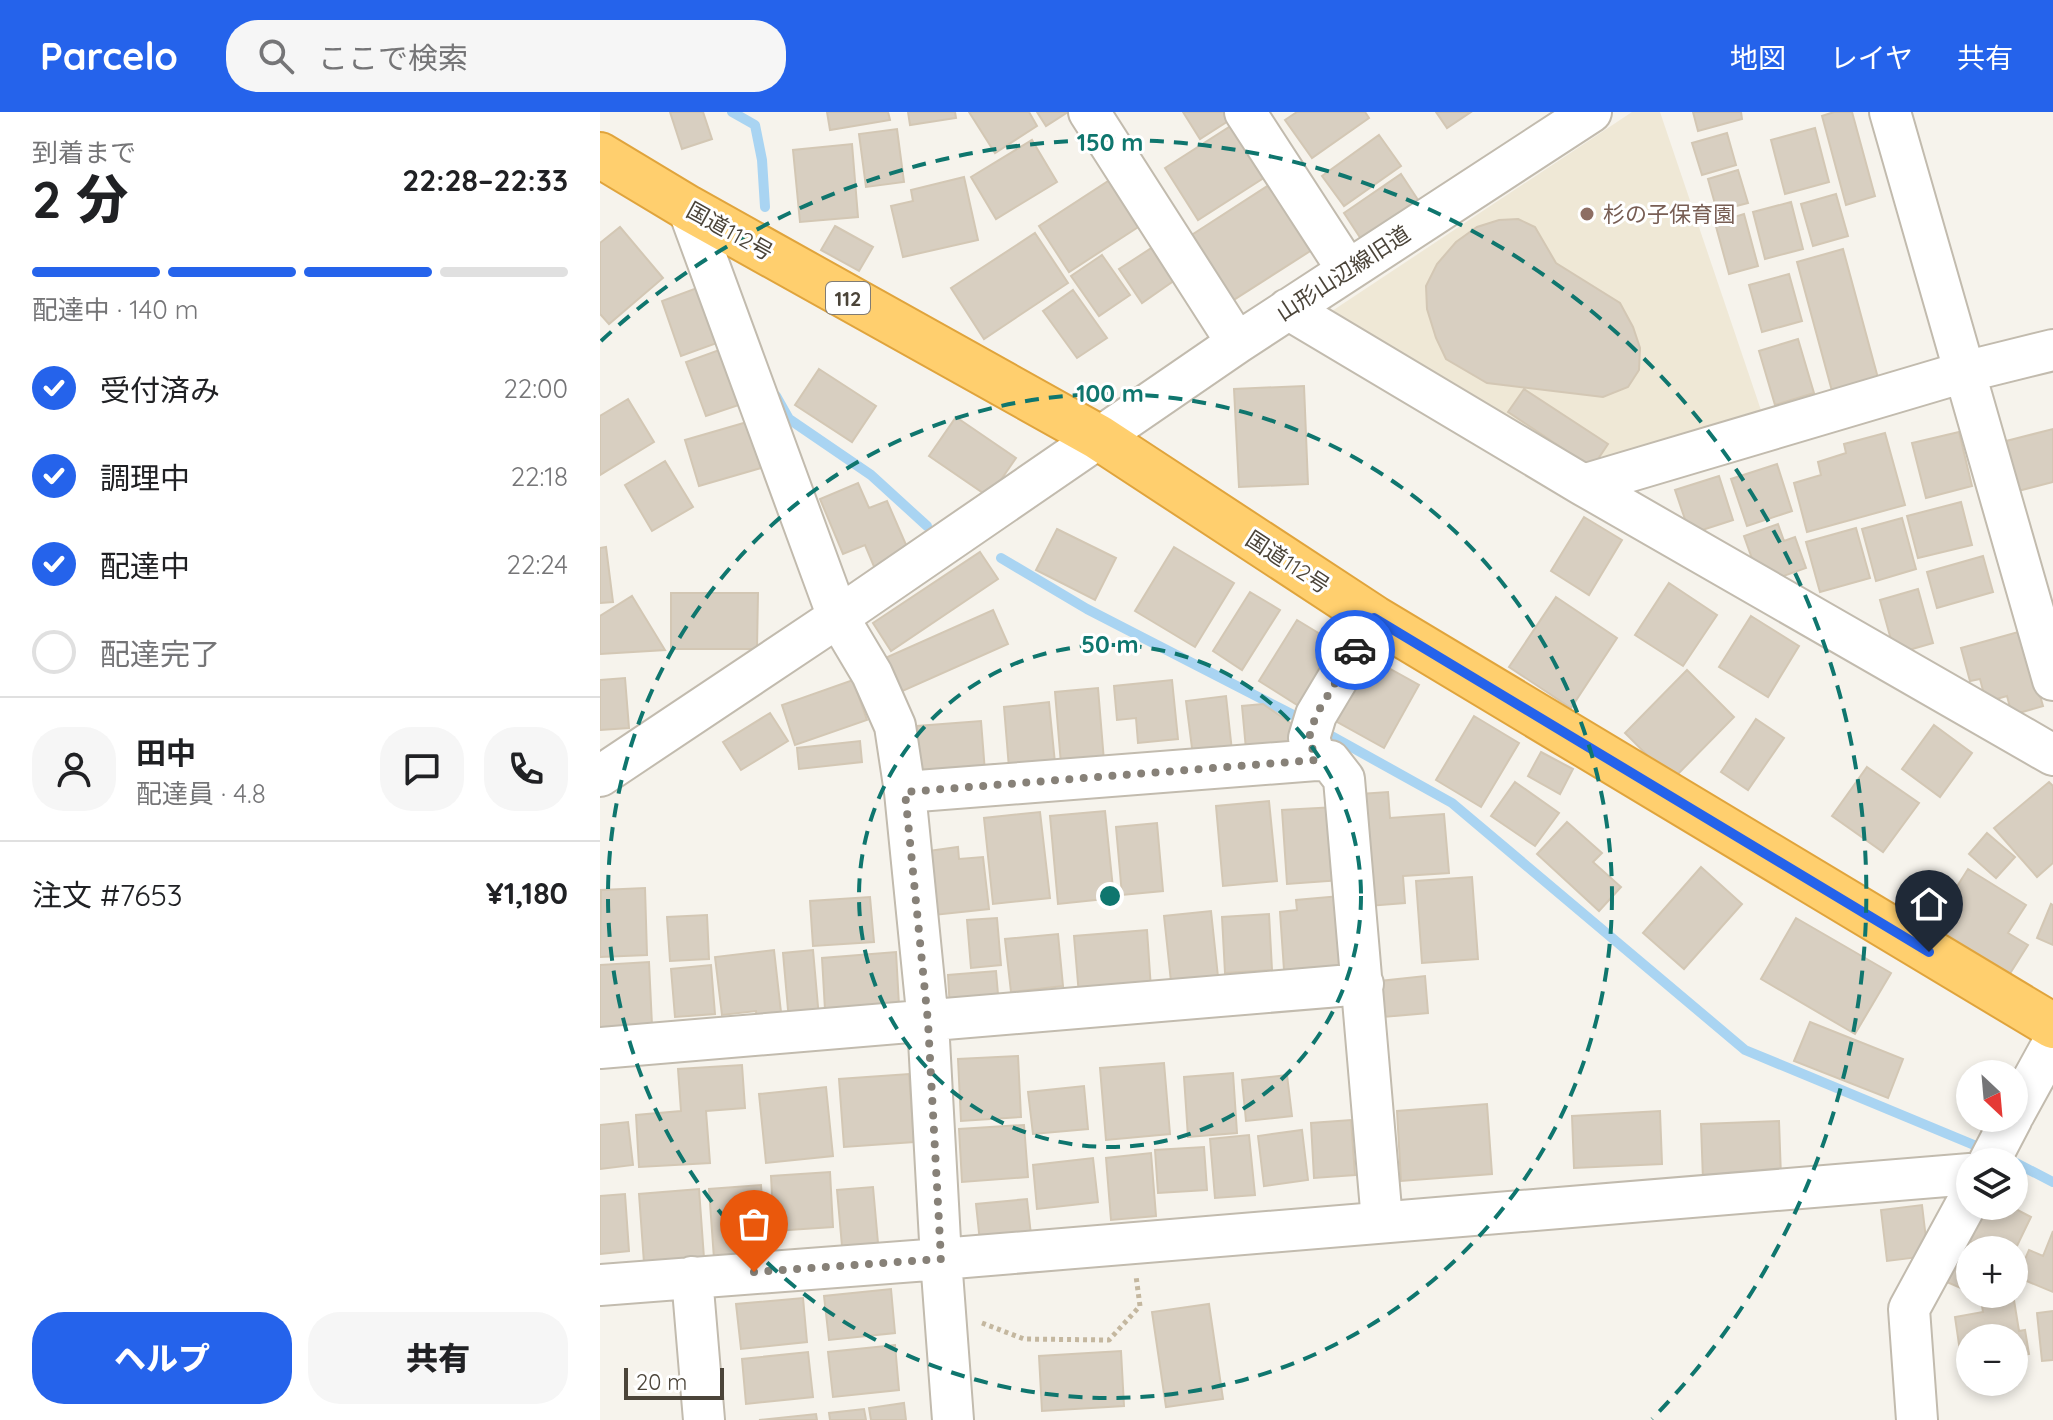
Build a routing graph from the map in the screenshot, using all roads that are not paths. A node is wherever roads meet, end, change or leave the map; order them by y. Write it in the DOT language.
graph roads {
  1 [pos="1089,112"];
  2 [pos="1245,112"];
  3 [pos="1591,112"];
  4 [pos="1890,112"];
  5 [pos="600,155"];
  6 [pos="688,208"];
  7 [pos="1347,269"];
  8 [pos="1288,309"];
  9 [pos="1237,343"];
  10 [pos="2053,350"];
  11 [pos="1964,372"];
  12 [pos="1098,437"];
  13 [pos="1583,485"];
  14 [pos="838,617"];
  15 [pos="1374,618"];
  16 [pos="2053,680"];
  17 [pos="1313,738"];
  18 [pos="2053,755"];
  19 [pos="600,776"];
  20 [pos="905,792"];
  21 [pos="1363,984"];
  22 [pos="928,1022"];
  23 [pos="2053,1026"];
  24 [pos="2053,1043"];
  25 [pos="600,1048"];
  26 [pos="2004,1133"];
  27 [pos="1956,1175"];
  28 [pos="1957,1220"];
  29 [pos="1382,1221"];
  30 [pos="941,1259"];
  31 [pos="692,1277"];
  32 [pos="600,1285"];
  33 [pos="704,1420"];
  34 [pos="953,1420"];
  35 [pos="1917,1420"];
  1 -- 9 [label="street"];
  2 -- 7 [label="street"];
  3 -- 7 [label="street, 山形山辺線旧道"];
  4 -- 11 [label="street"];
  5 -- 6 [label="highway, 国道112号 / 112"];
  6 -- 12 [label="highway, 国道112号 / 112"];
  6 -- 14 [label="street"];
  7 -- 8 [label="street, 山形山辺線旧道"];
  8 -- 9 [label="street, 山形山辺線旧道"];
  8 -- 13 [label="street"];
  9 -- 12 [label="street, 山形山辺線旧道"];
  10 -- 11 [label="street"];
  11 -- 13 [label="street"];
  11 -- 16 [label="street"];
  12 -- 14 [label="street, 山形山辺線旧道"];
  12 -- 15 [label="highway, 国道112号 / 112"];
  13 -- 18 [label="street"];
  14 -- 19 [label="street, 山形山辺線旧道"];
  14 -- 20 [label="street"];
  15 -- 17 [label="street"];
  15 -- 23 [label="highway, 国道112号 / 112"];
  17 -- 20 [label="street"];
  17 -- 21 [label="street"];
  20 -- 22 [label="street"];
  21 -- 22 [label="street"];
  21 -- 29 [label="street"];
  22 -- 25 [label="street"];
  22 -- 30 [label="street"];
  24 -- 26 [label="street"];
  27 -- 29 [label="street"];
  28 -- 35 [label="street"];
  29 -- 30 [label="street"];
  30 -- 31 [label="street"];
  30 -- 34 [label="street"];
  31 -- 32 [label="street"];
  31 -- 33 [label="street"];
}
